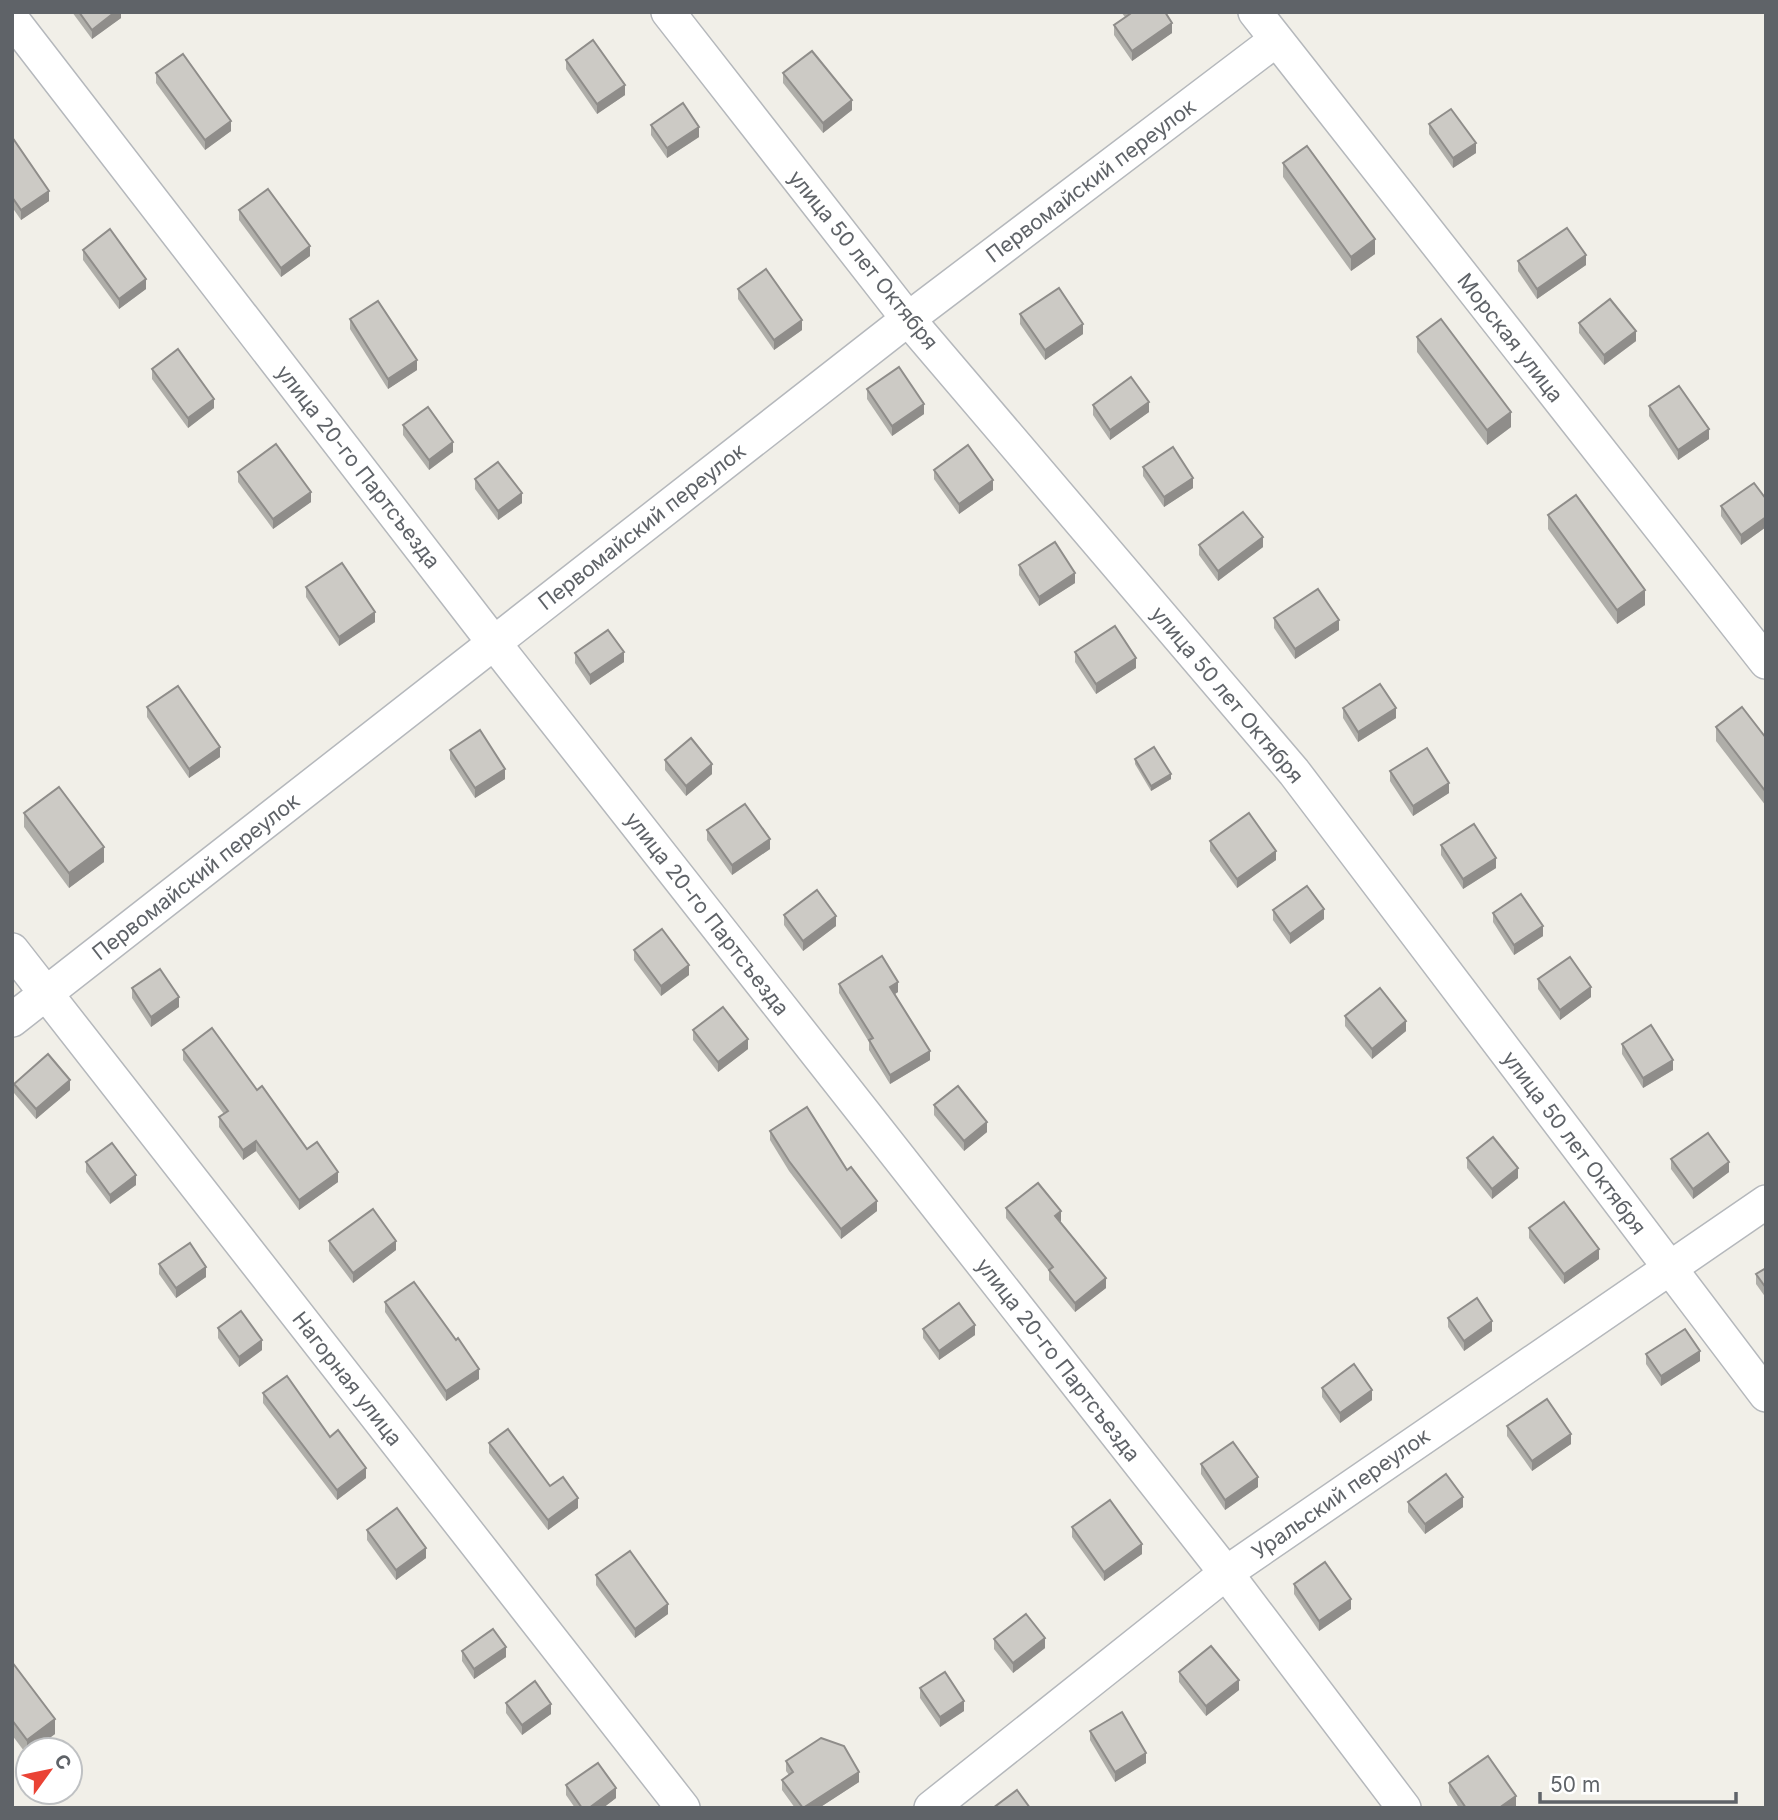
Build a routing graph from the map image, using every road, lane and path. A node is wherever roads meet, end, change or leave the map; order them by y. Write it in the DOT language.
graph roads {
  1 [pos="667,12"];
  2 [pos="1255,12"];
  3 [pos="12,19"];
  4 [pos="1276,40"];
  5 [pos="908,319"];
  6 [pos="494,643"];
  7 [pos="1766,663"];
  8 [pos="12,950"];
  9 [pos="47,995"];
  10 [pos="12,1020"];
  11 [pos="1766,1202"];
  12 [pos="1669,1269"];
  13 [pos="1766,1395"];
  14 [pos="1226,1573"];
  15 [pos="683,1808"];
  16 [pos="931,1808"];
  17 [pos="1404,1808"];
  1 -- 5 [label="street, улица 50 лет Октября"];
  2 -- 4 [label="street, Морская улица"];
  3 -- 6 [label="street, улица 20-го Партсъезда"];
  4 -- 5 [label="street, Первомайский переулок"];
  4 -- 7 [label="street, Морская улица"];
  5 -- 6 [label="street, Первомайский переулок"];
  5 -- 12 [label="street, улица 50 лет Октября"];
  6 -- 9 [label="street, Первомайский переулок"];
  6 -- 14 [label="street, улица 20-го Партсъезда"];
  8 -- 9 [label="street, Нагорная улица"];
  9 -- 10 [label="street, Первомайский переулок"];
  9 -- 15 [label="street, Нагорная улица"];
  11 -- 12 [label="street, Уральский переулок"];
  12 -- 13 [label="street, улица 50 лет Октября"];
  12 -- 14 [label="street, Уральский переулок"];
  14 -- 16 [label="street, Уральский переулок"];
  14 -- 17 [label="street, улица 20-го Партсъезда"];
}
